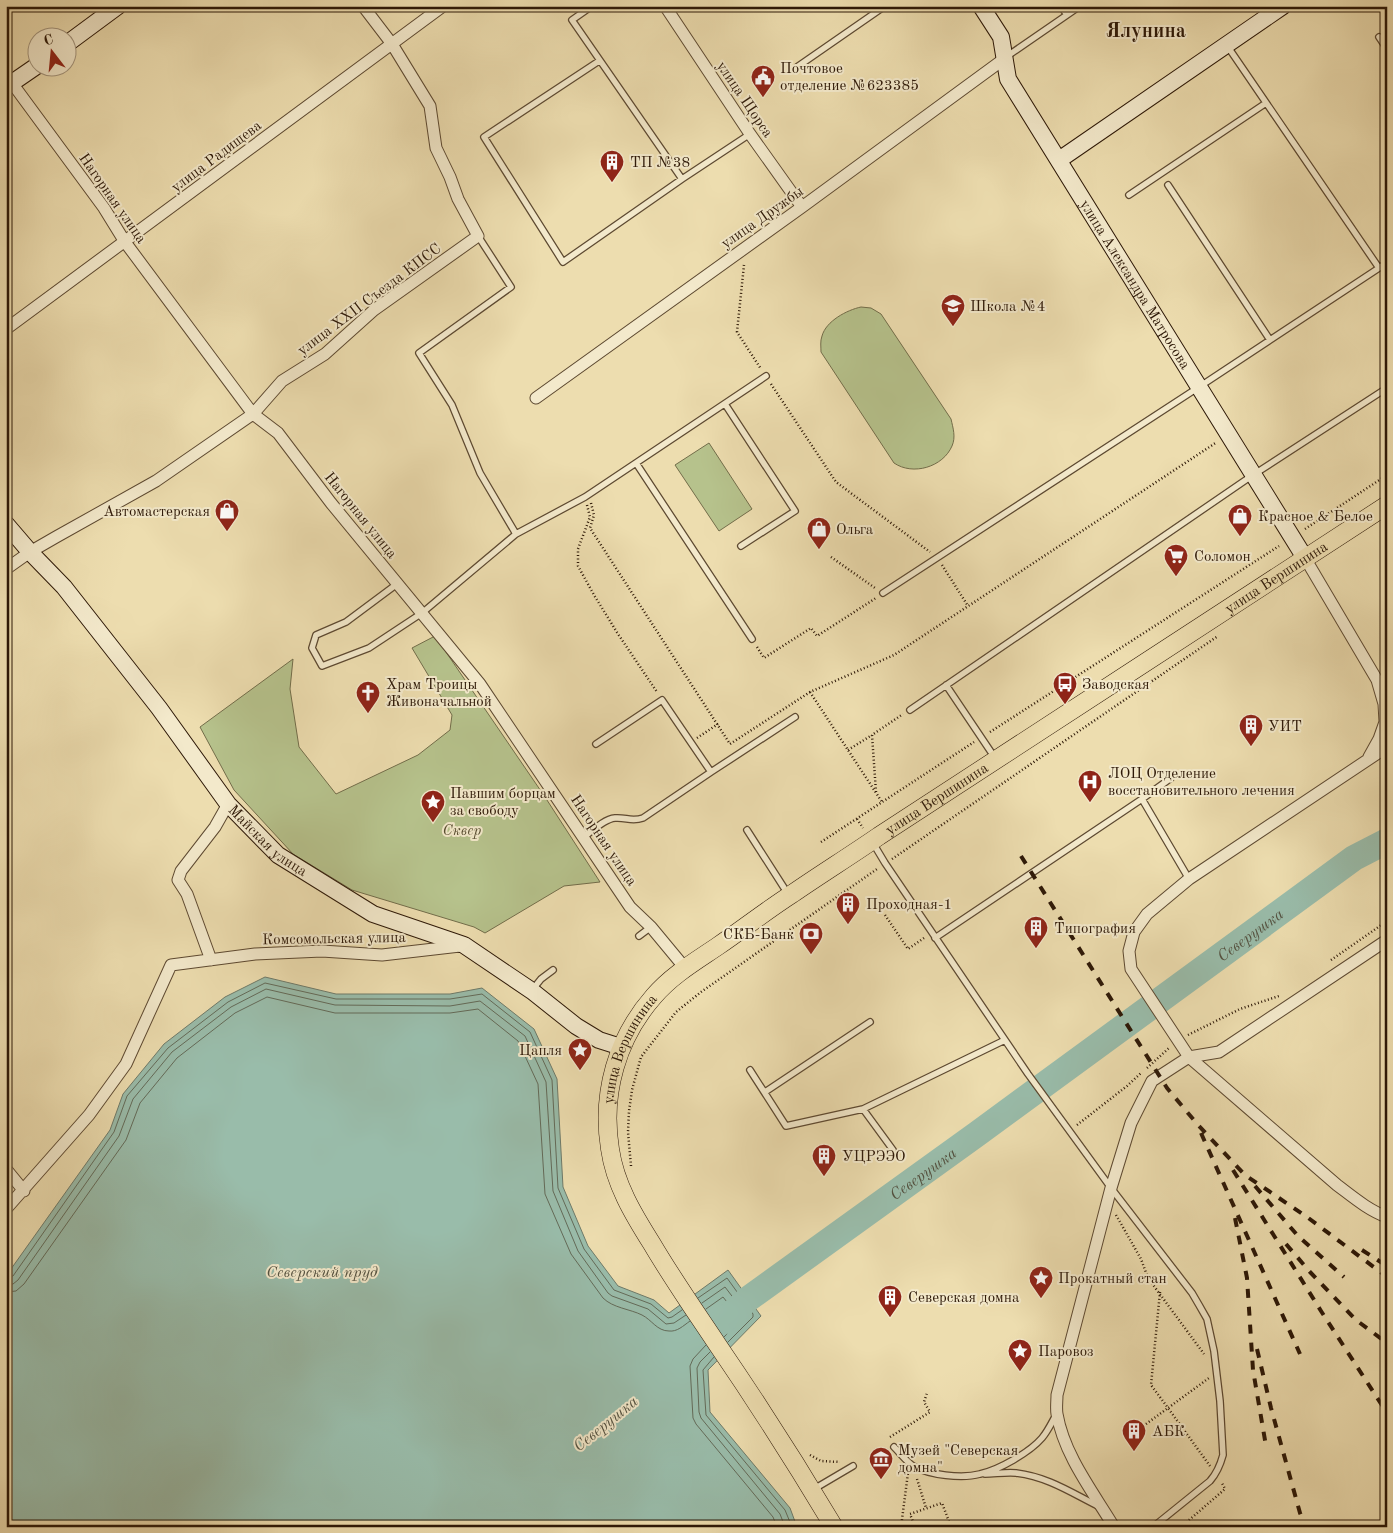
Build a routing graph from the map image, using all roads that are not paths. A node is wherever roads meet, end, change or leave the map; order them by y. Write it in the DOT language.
graph roads {
  1 [pos="118,6"];
  2 [pos="363,6"];
  3 [pos="443,6"];
  4 [pos="592,6"];
  5 [pos="665,6"];
  6 [pos="886,6"];
  7 [pos="981,6"];
  8 [pos="1061,6"];
  9 [pos="1080,6"];
  10 [pos="1283,6"];
  11 [pos="1067,15"];
  12 [pos="78,36"];
  13 [pos="1379,37"];
  14 [pos="392,44"];
  15 [pos="1226,45"];
  16 [pos="1387,49"];
  17 [pos="1004,59"];
  18 [pos="599,61"];
  19 [pos="797,67"];
  20 [pos="28,71"];
  21 [pos="8,84"];
  22 [pos="1266,103"];
  23 [pos="750,134"];
  24 [pos="1059,160"];
  25 [pos="682,179"];
  26 [pos="1168,185"];
  27 [pos="1128,195"];
  28 [pos="802,207"];
  29 [pos="478,236"];
  30 [pos="125,242"];
  31 [pos="1387,263"];
  32 [pos="1379,268"];
  33 [pos="6,329"];
  34 [pos="1270,340"];
  35 [pos="766,376"];
  36 [pos="1199,387"];
  37 [pos="1387,388"];
  38 [pos="536,398"];
  39 [pos="725,404"];
  40 [pos="253,414"];
  41 [pos="636,463"];
  42 [pos="1254,475"];
  43 [pos="1387,504"];
  44 [pos="6,524"];
  45 [pos="516,534"];
  46 [pos="742,546"];
  47 [pos="30,552"];
  48 [pos="1305,558"];
  49 [pos="6,569"];
  50 [pos="397,584"];
  51 [pos="883,593"];
  52 [pos="422,613"];
  53 [pos="752,639"];
  54 [pos="1377,680"];
  55 [pos="946,685"];
  56 [pos="1387,689"];
  57 [pos="910,710"];
  58 [pos="795,717"];
  59 [pos="596,744"];
  60 [pos="1387,747"];
  61 [pos="1368,759"];
  62 [pos="996,760"];
  63 [pos="711,772"];
  64 [pos="1171,778"];
  65 [pos="1142,799"];
  66 [pos="228,804"];
  67 [pos="747,830"];
  68 [pos="584,837"];
  69 [pos="872,842"];
  70 [pos="1189,879"];
  71 [pos="789,895"];
  72 [pos="651,927"];
  73 [pos="639,936"];
  74 [pos="935,938"];
  75 [pos="1387,940"];
  76 [pos="464,945"];
  77 [pos="211,960"];
  78 [pos="685,968"];
  79 [pos="553,970"];
  80 [pos="532,991"];
  81 [pos="870,1022"];
  82 [pos="1005,1040"];
  83 [pos="621,1047"];
  84 [pos="1189,1057"];
  85 [pos="750,1070"];
  86 [pos="765,1092"];
  87 [pos="863,1109"];
  88 [pos="894,1150"];
  89 [pos="6,1170"];
  90 [pos="1111,1188"];
  91 [pos="24,1190"];
  92 [pos="6,1209"];
  93 [pos="1387,1217"];
  94 [pos="1057,1413"];
  95 [pos="894,1447"];
  96 [pos="853,1466"];
  97 [pos="980,1474"];
  98 [pos="812,1490"];
  99 [pos="1103,1509"];
  100 [pos="834,1527"];
  101 [pos="1114,1527"];
  102 [pos="1153,1527"];
  1 -- 12 [label="street"];
  2 -- 14 [label="street"];
  3 -- 14 [label="street, улица Радищева"];
  4 -- 18 [label="lane"];
  5 -- 23 [label="street, улица Щорса"];
  6 -- 19 [label="lane"];
  7 -- 17 [label="street, улица Александра Матросова"];
  8 -- 11 [label="lane"];
  9 -- 11 [label="lane"];
  10 -- 15 [label="street"];
  11 -- 17 [label="lane"];
  13 -- 16 [label="lane"];
  14 -- 29 [label="street"];
  14 -- 30 [label="street, улица Радищева"];
  15 -- 22 [label="lane"];
  15 -- 24 [label="street"];
  17 -- 24 [label="street, улица Александра Матросова"];
  17 -- 28 [label="street, улица Дружбы"];
  18 -- 25 [label="lane"];
  18 -- 25 [label="lane"];
  20 -- 21 [label="street"];
  21 -- 30 [label="street, Нагорная улица"];
  22 -- 27 [label="lane"];
  22 -- 32 [label="lane"];
  23 -- 25 [label="lane"];
  23 -- 28 [label="street, улица Щорса"];
  24 -- 36 [label="street, улица Александра Матросова"];
  26 -- 34 [label="lane"];
  28 -- 38 [label="street, улица Дружбы"];
  29 -- 40 [label="street, улица XXII Съезда КПСС"];
  29 -- 45 [label="lane"];
  30 -- 33 [label="street, улица Радищева"];
  30 -- 40 [label="street, Нагорная улица"];
  31 -- 32 [label="lane"];
  32 -- 34 [label="lane"];
  34 -- 36 [label="lane"];
  35 -- 39 [label="lane"];
  36 -- 42 [label="street, улица Александра Матросова"];
  36 -- 51 [label="lane"];
  37 -- 42 [label="lane"];
  39 -- 41 [label="lane"];
  39 -- 46 [label="lane"];
  40 -- 47 [label="street, улица XXII Съезда КПСС"];
  40 -- 50 [label="street, Нагорная улица"];
  41 -- 45 [label="lane"];
  41 -- 53 [label="lane"];
  42 -- 48 [label="street, улица Александра Матросова"];
  42 -- 55 [label="lane"];
  43 -- 48 [label="main road, улица Вершинина"];
  44 -- 47 [label="street, Майская улица"];
  45 -- 52 [label="lane"];
  47 -- 49 [label="street, улица XXII Съезда КПСС"];
  47 -- 66 [label="street, Майская улица"];
  48 -- 54 [label="street"];
  48 -- 62 [label="main road, улица Вершинина"];
  50 -- 52 [label="street, Нагорная улица"];
  50 -- 52 [label="lane"];
  52 -- 68 [label="street, Нагорная улица"];
  54 -- 56 [label="street"];
  54 -- 61 [label="street"];
  55 -- 57 [label="lane"];
  55 -- 62 [label="lane"];
  58 -- 63 [label="lane"];
  59 -- 63 [label="lane"];
  60 -- 61 [label="street"];
  61 -- 70 [label="street"];
  62 -- 69 [label="main road, улица Вершинина"];
  63 -- 68 [label="lane"];
  64 -- 65 [label="lane"];
  65 -- 70 [label="lane"];
  65 -- 74 [label="lane"];
  66 -- 76 [label="street, Майская улица"];
  66 -- 77 [label="street"];
  67 -- 71 [label="lane"];
  68 -- 72 [label="street, Нагорная улица"];
  69 -- 71 [label="main road, улица Вершинина"];
  69 -- 74 [label="lane"];
  70 -- 84 [label="street"];
  71 -- 78 [label="main road, улица Вершинина"];
  72 -- 73 [label="lane"];
  72 -- 78 [label="street, Нагорная улица"];
  74 -- 82 [label="lane"];
  75 -- 84 [label="street"];
  76 -- 77 [label="street, Комсомольская улица"];
  76 -- 80 [label="street, Майская улица"];
  77 -- 91 [label="street, Комсомольская улица"];
  78 -- 83 [label="main road, улица Вершинина"];
  79 -- 80 [label="lane"];
  80 -- 83 [label="street, Майская улица"];
  81 -- 86 [label="lane"];
  82 -- 87 [label="lane"];
  82 -- 90 [label="lane"];
  83 -- 98 [label="main road, улица Вершинина"];
  84 -- 90 [label="street"];
  84 -- 93 [label="street"];
  85 -- 86 [label="lane"];
  86 -- 87 [label="lane"];
  87 -- 88 [label="lane"];
  89 -- 91 [label="street"];
  90 -- 94 [label="street"];
  90 -- 102 [label="lane"];
  91 -- 92 [label="street, Комсомольская улица"];
  94 -- 97 [label="lane"];
  94 -- 99 [label="street"];
  95 -- 97 [label="lane"];
  96 -- 98 [label="lane"];
  97 -- 99 [label="lane"];
  98 -- 100 [label="main road, улица Вершинина"];
  99 -- 101 [label="street"];
}
